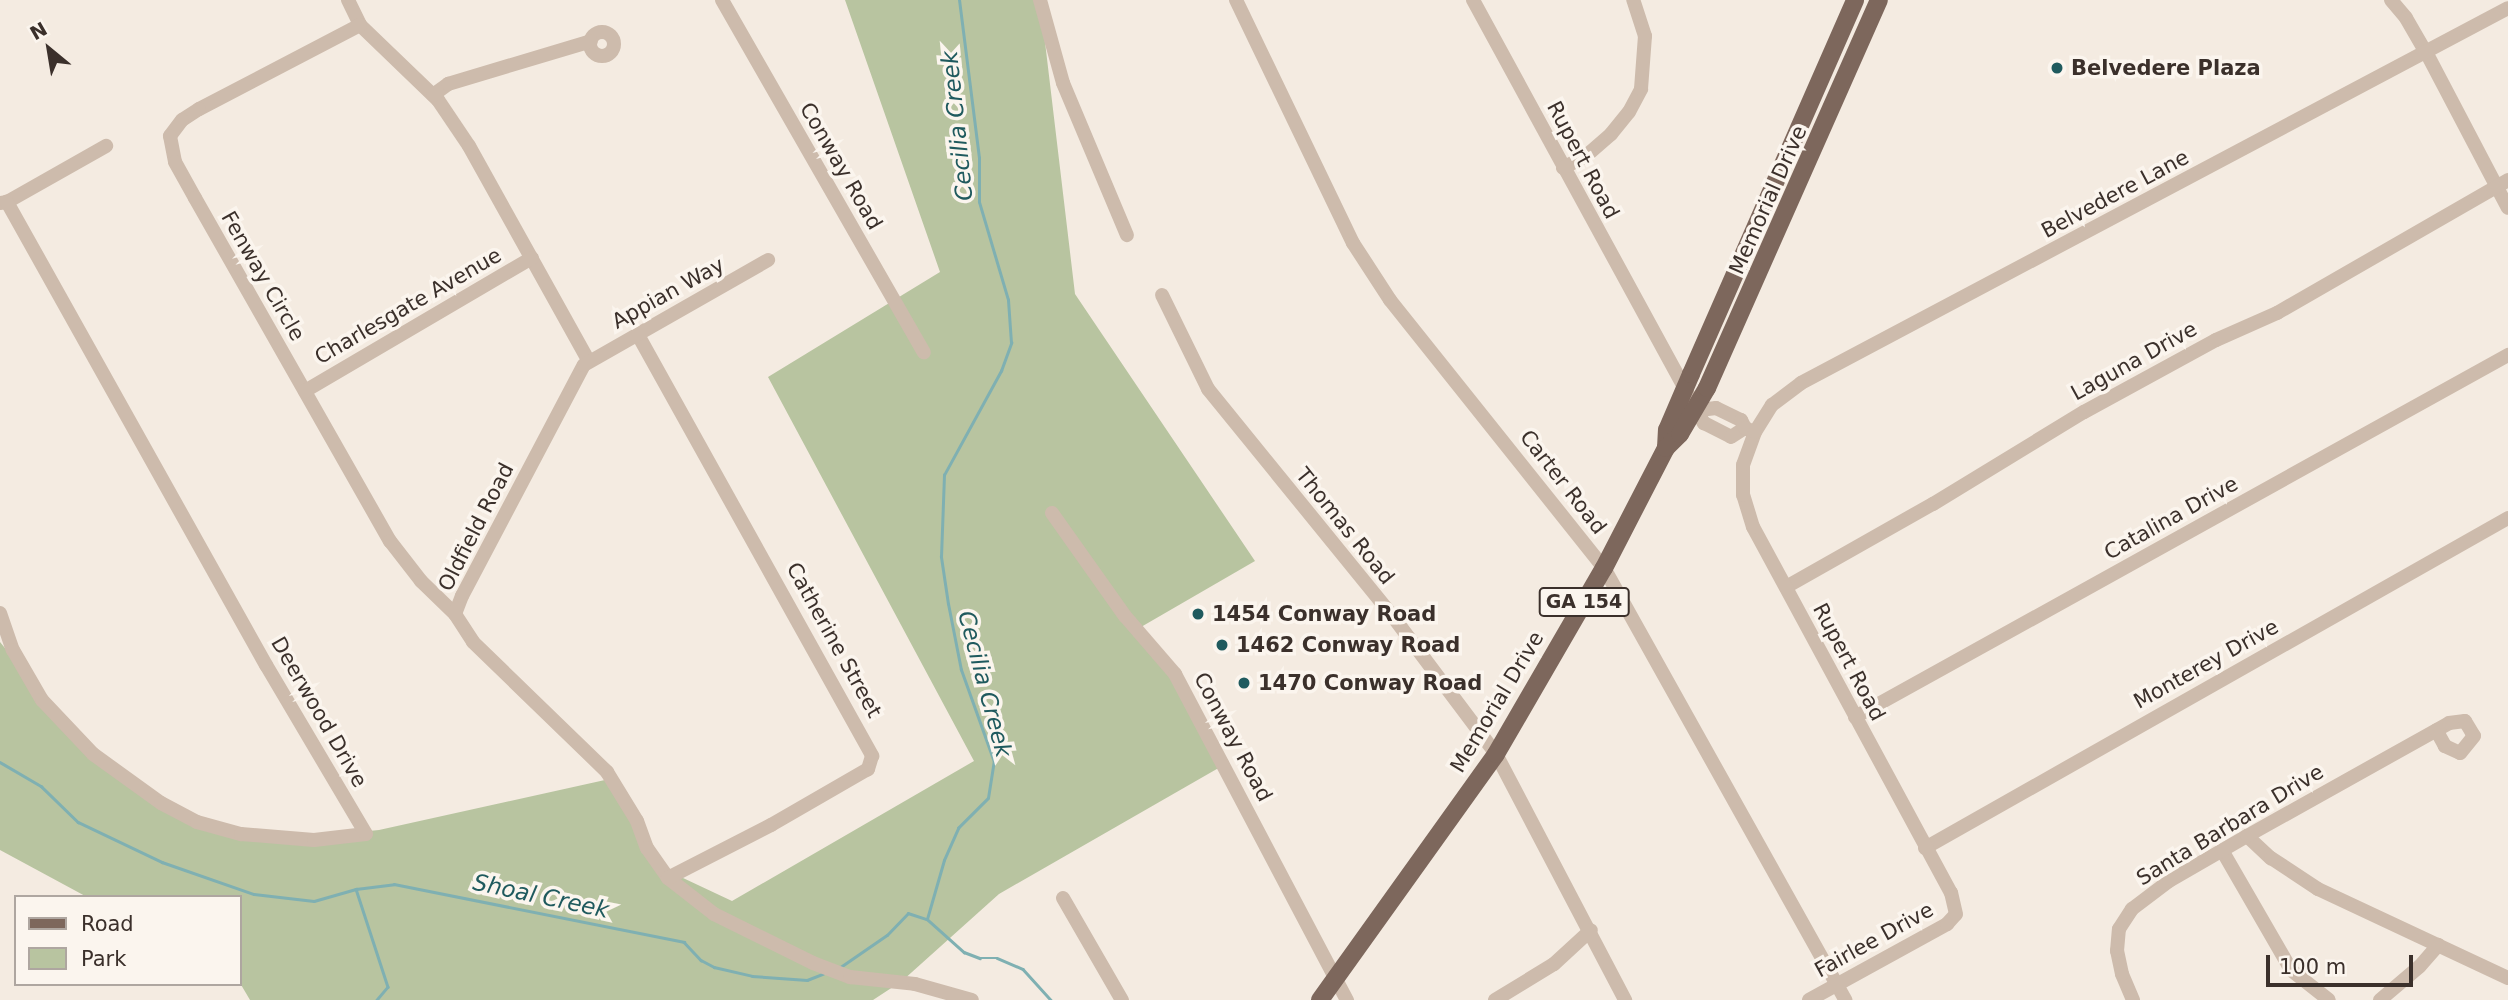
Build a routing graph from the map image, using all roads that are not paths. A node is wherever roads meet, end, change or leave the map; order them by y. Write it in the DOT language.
graph roads {
  1 [pos="348,0"];
  2 [pos="722,0"];
  3 [pos="1040,0"];
  4 [pos="1236,0"];
  5 [pos="1474,0"];
  6 [pos="1633,0"];
  7 [pos="1855,0"];
  8 [pos="1879,0"];
  9 [pos="2391,0"];
  10 [pos="2508,8"];
  11 [pos="360,25"];
  12 [pos="591,41"];
  13 [pos="2426,52"];
  14 [pos="433,95"];
  15 [pos="106,146"];
  16 [pos="1563,168"];
  17 [pos="2502,183"];
  18 [pos="4,202"];
  19 [pos="2508,208"];
  20 [pos="1127,235"];
  21 [pos="532,258"];
  22 [pos="768,260"];
  23 [pos="1162,295"];
  24 [pos="638,335"];
  25 [pos="924,352"];
  26 [pos="2508,355"];
  27 [pos="588,360"];
  28 [pos="1686,388"];
  29 [pos="305,391"];
  30 [pos="1698,408"];
  31 [pos="1750,430"];
  32 [pos="1666,448"];
  33 [pos="1052,513"];
  34 [pos="2508,518"];
  35 [pos="1604,568"];
  36 [pos="1786,587"];
  37 [pos="0,613"];
  38 [pos="455,614"];
  39 [pos="1855,717"];
  40 [pos="2436,730"];
  41 [pos="1496,754"];
  42 [pos="2247,836"];
  43 [pos="1925,848"];
  44 [pos="2223,852"];
  45 [pos="668,878"];
  46 [pos="1063,898"];
  47 [pos="1956,914"];
  48 [pos="1591,930"];
  49 [pos="2438,945"];
  50 [pos="2508,978"];
  51 [pos="1336,979"];
  52 [pos="1837,985"];
  53 [pos="972,1000"];
  54 [pos="1122,1000"];
  55 [pos="1320,1000"];
  56 [pos="1347,1000"];
  57 [pos="1495,1000"];
  58 [pos="1625,1000"];
  59 [pos="1809,1000"];
  60 [pos="1845,1000"];
  61 [pos="2133,1000"];
  62 [pos="2329,1000"];
  63 [pos="2380,1000"];
  1 -- 11 [label="street"];
  2 -- 25 [label="street, Conway Road"];
  3 -- 20 [label="street"];
  4 -- 35 [label="street, Carter Road"];
  5 -- 16 [label="street, Rupert Road"];
  6 -- 16 [label="street"];
  7 -- 28 [label="main road, Memorial Drive / GA 154"];
  8 -- 30 [label="main road, Memorial Drive / GA 154"];
  9 -- 13 [label="street"];
  10 -- 13 [label="street, Belvedere Lane"];
  11 -- 14 [label="street"];
  11 -- 29 [label="street, Fenway Circle"];
  12 -- 14 [label="street"];
  13 -- 17 [label="street"];
  13 -- 31 [label="street, Belvedere Lane"];
  14 -- 21 [label="street"];
  15 -- 18 [label="street"];
  16 -- 28 [label="street, Rupert Road"];
  17 -- 19 [label="street"];
  17 -- 36 [label="street, Laguna Drive"];
  18 -- 37 [label="street, Deerwood Drive"];
  21 -- 27 [label="street"];
  21 -- 29 [label="street, Charlesgate Avenue"];
  22 -- 24 [label="street, Appian Way"];
  23 -- 41 [label="street, Thomas Road"];
  24 -- 27 [label="street, Appian Way"];
  24 -- 45 [label="street, Catherine Street"];
  26 -- 39 [label="street, Catalina Drive"];
  27 -- 38 [label="street, Oldfield Road"];
  28 -- 30 [label="street, Rupert Road"];
  28 -- 32 [label="main road, Memorial Drive / GA 154"];
  29 -- 38 [label="street, Fenway Circle"];
  30 -- 31 [label="street, Rupert Road"];
  30 -- 32 [label="main road, Memorial Drive / GA 154"];
  31 -- 36 [label="street, Rupert Road"];
  32 -- 35 [label="main road, Memorial Drive / GA 154"];
  33 -- 51 [label="street, Conway Road"];
  34 -- 43 [label="street, Monterey Drive"];
  35 -- 41 [label="main road, Memorial Drive / GA 154"];
  35 -- 52 [label="street, Carter Road"];
  36 -- 39 [label="street, Rupert Road"];
  38 -- 45 [label="street, Oldfield Road"];
  39 -- 43 [label="street, Rupert Road"];
  40 -- 42 [label="street, Santa Barbara Drive"];
  41 -- 48 [label="street, Thomas Road"];
  41 -- 51 [label="main road, Memorial Drive / GA 154"];
  42 -- 44 [label="street, Santa Barbara Drive"];
  42 -- 49 [label="street"];
  43 -- 47 [label="street, Rupert Road"];
  44 -- 61 [label="street, Santa Barbara Drive"];
  44 -- 62 [label="street"];
  45 -- 53 [label="street, Oldfield Road"];
  46 -- 54 [label="street"];
  47 -- 52 [label="street, Fairlee Drive"];
  48 -- 57 [label="street"];
  48 -- 58 [label="street, Thomas Road"];
  49 -- 50 [label="street"];
  49 -- 63 [label="street"];
  51 -- 55 [label="main road, Memorial Drive / GA 154"];
  51 -- 56 [label="street, Conway Road"];
  52 -- 59 [label="street, Fairlee Drive"];
  52 -- 60 [label="street, Carter Road"];
}
